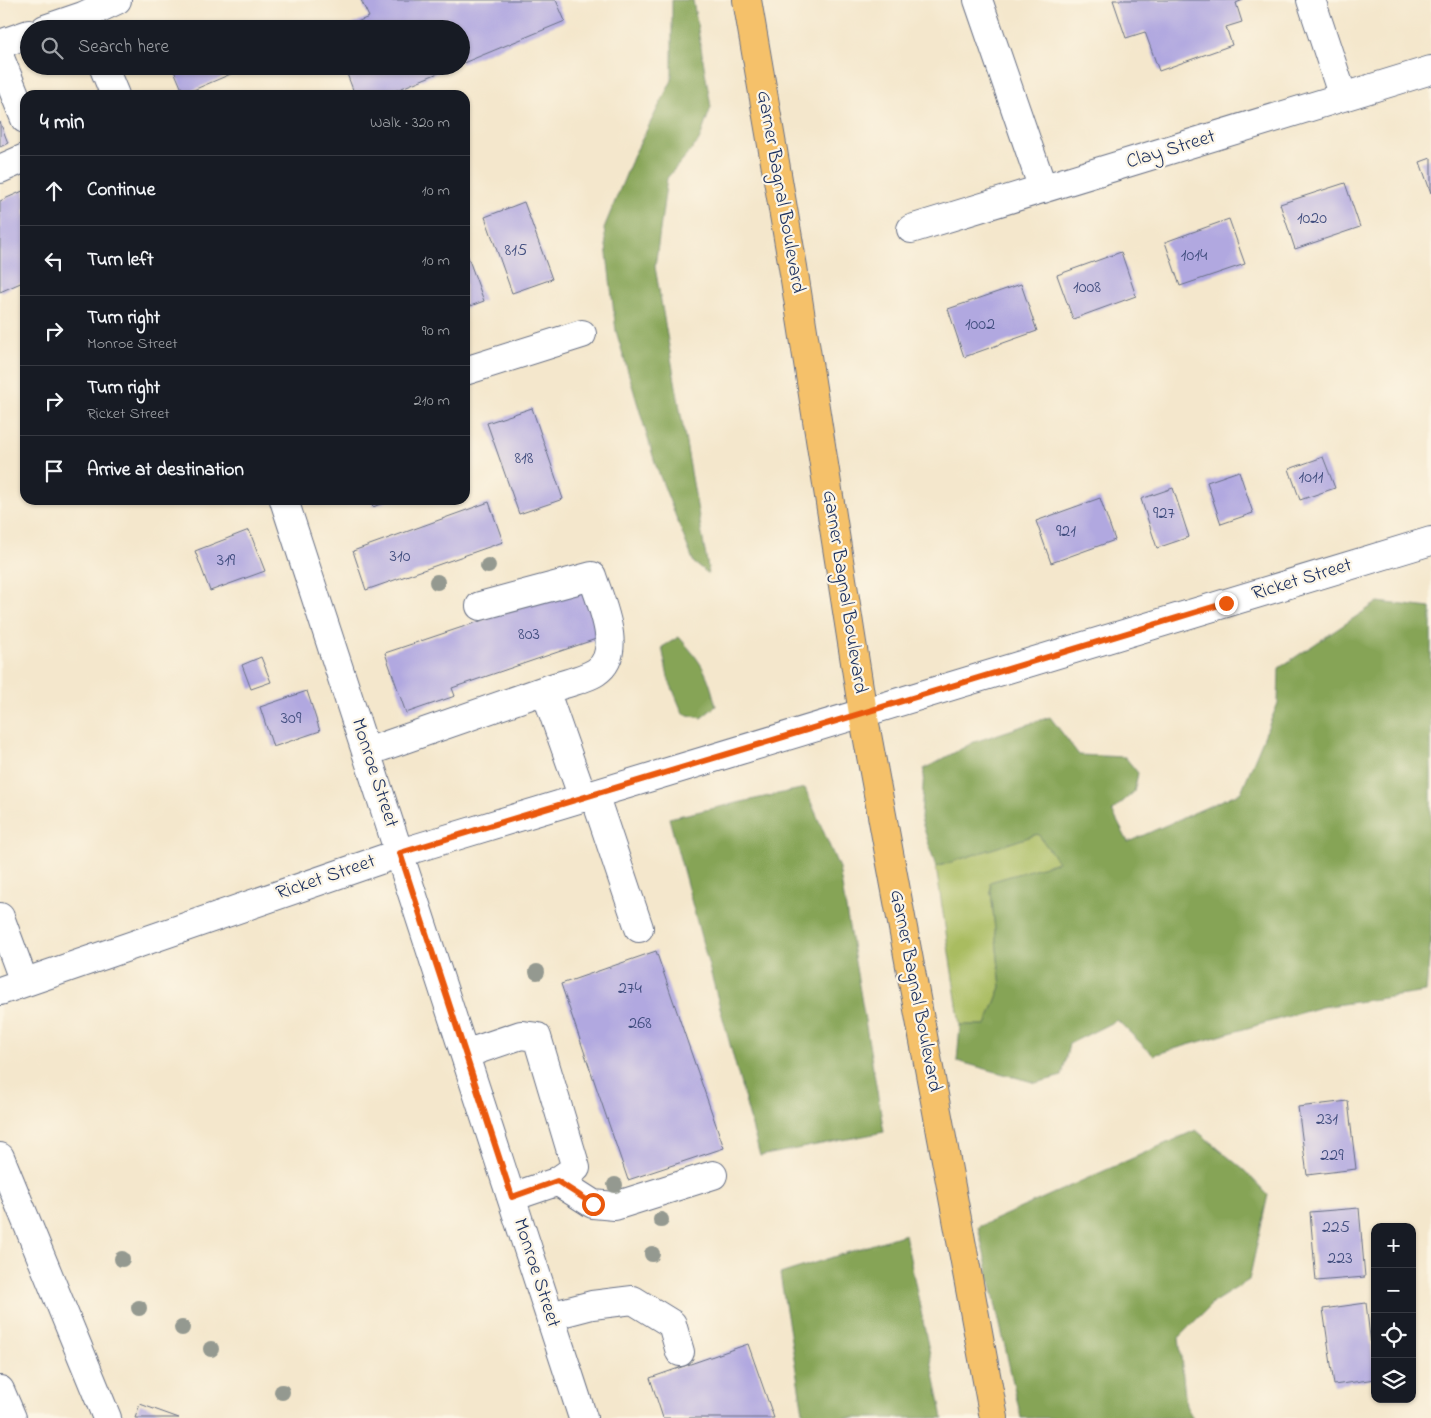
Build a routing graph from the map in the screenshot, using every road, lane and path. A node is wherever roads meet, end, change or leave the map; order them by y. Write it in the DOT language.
graph roads {
  1 [pos="117,0"];
  2 [pos="747,0"];
  3 [pos="978,0"];
  4 [pos="1312,0"];
  5 [pos="83,15"];
  6 [pos="69,20"];
  7 [pos="20,37"];
  8 [pos="0,44"];
  9 [pos="0,58"];
  10 [pos="1431,70"];
  11 [pos="107,75"];
  12 [pos="113,90"];
  13 [pos="1343,97"];
  14 [pos="20,107"];
  15 [pos="20,160"];
  16 [pos="0,169"];
  17 [pos="1043,189"];
  18 [pos="911,229"];
  19 [pos="582,334"];
  20 [pos="470,370"];
  21 [pos="293,505"];
  22 [pos="1431,541"];
  23 [pos="480,606"];
  24 [pos="545,690"];
  25 [pos="863,713"];
  26 [pos="367,752"];
  27 [pos="588,796"];
  28 [pos="400,853"];
  29 [pos="0,917"];
  30 [pos="639,928"];
  31 [pos="12,987"];
  32 [pos="466,1054"];
  33 [pos="0,1157"];
  34 [pos="713,1175"];
  35 [pos="557,1181"];
  36 [pos="512,1197"];
  37 [pos="550,1316"];
  38 [pos="680,1352"];
  39 [pos="0,1390"];
  40 [pos="12,1418"];
  41 [pos="107,1418"];
  42 [pos="584,1418"];
  43 [pos="994,1418"];
  1 -- 5 [label="street"];
  2 -- 25 [label="highway, Garner Bagnal Boulevard"];
  3 -- 17 [label="street"];
  4 -- 13 [label="street"];
  5 -- 6 [label="street"];
  7 -- 8 [label="street"];
  9 -- 14 [label="street"];
  10 -- 13 [label="street, Clay Street"];
  11 -- 12 [label="street"];
  13 -- 17 [label="street, Clay Street"];
  15 -- 16 [label="street"];
  17 -- 18 [label="street, Clay Street"];
  19 -- 20 [label="street"];
  21 -- 26 [label="street, Monroe Street"];
  22 -- 25 [label="street, Ricket Street"];
  23 -- 24 [label="street"];
  24 -- 26 [label="street"];
  24 -- 27 [label="street"];
  25 -- 27 [label="street, Ricket Street"];
  25 -- 43 [label="highway, Garner Bagnal Boulevard"];
  26 -- 28 [label="street, Monroe Street"];
  27 -- 28 [label="street, Ricket Street"];
  27 -- 30 [label="street"];
  28 -- 31 [label="street, Ricket Street"];
  28 -- 32 [label="street, Monroe Street"];
  29 -- 31 [label="street"];
  32 -- 35 [label="street"];
  32 -- 36 [label="street, Monroe Street"];
  33 -- 41 [label="street"];
  34 -- 35 [label="street"];
  35 -- 36 [label="street"];
  36 -- 37 [label="street, Monroe Street"];
  37 -- 38 [label="street"];
  37 -- 42 [label="street, Monroe Street"];
  39 -- 40 [label="street"];
}
